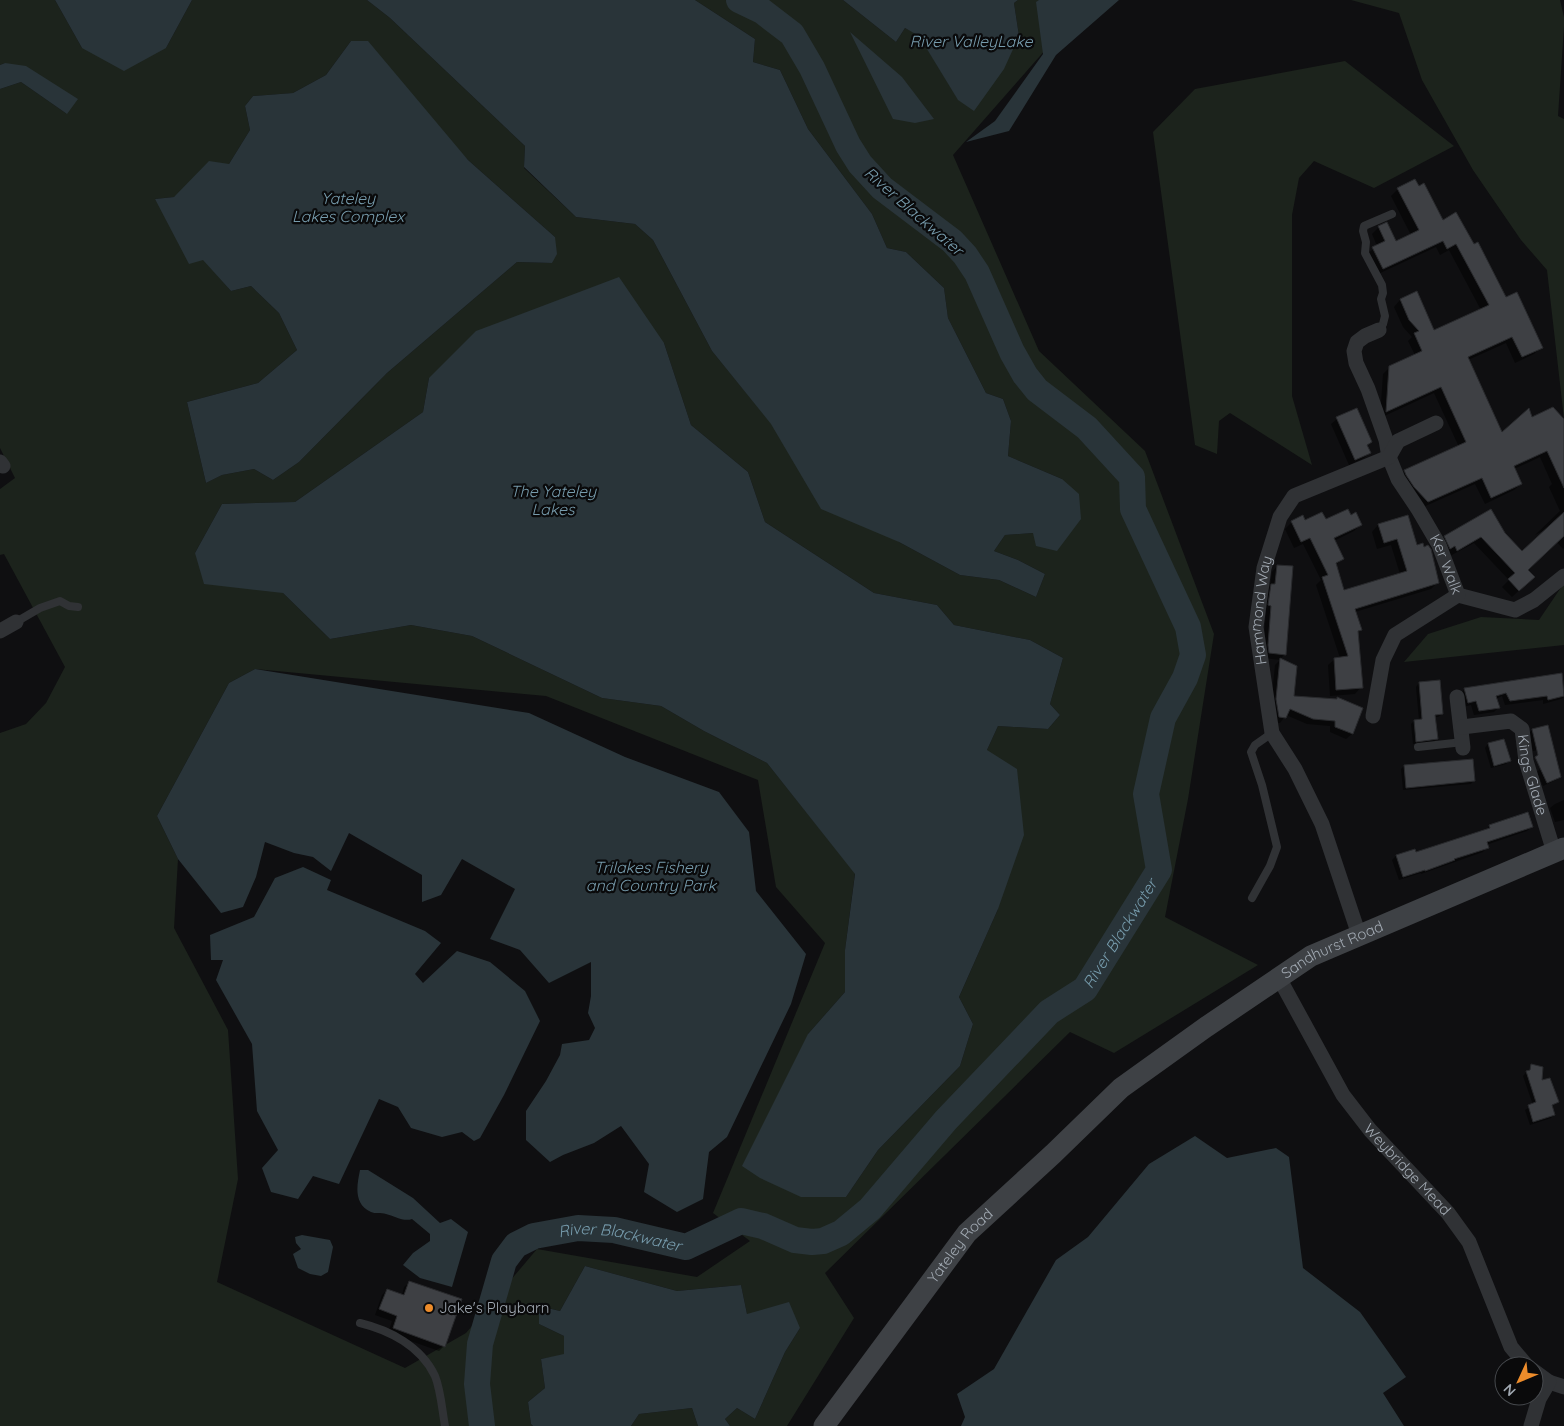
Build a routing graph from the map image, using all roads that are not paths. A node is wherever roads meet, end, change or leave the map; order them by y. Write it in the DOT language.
graph roads {
  1 [pos="1392,214"];
  2 [pos="1379,330"];
  3 [pos="1436,422"];
  4 [pos="1389,457"];
  5 [pos="1564,576"];
  6 [pos="1458,595"];
  7 [pos="78,607"];
  8 [pos="16,622"];
  9 [pos="0,631"];
  10 [pos="1458,697"];
  11 [pos="1373,716"];
  12 [pos="1462,727"];
  13 [pos="1272,733"];
  14 [pos="1463,745"];
  15 [pos="1418,747"];
  16 [pos="1559,850"];
  17 [pos="1252,898"];
  18 [pos="1359,935"];
  19 [pos="1278,976"];
  20 [pos="1121,1088"];
  21 [pos="360,1323"];
  22 [pos="1519,1356"];
  23 [pos="1544,1378"];
  24 [pos="1549,1382"];
  25 [pos="1564,1387"];
  26 [pos="445,1426"];
  27 [pos="824,1426"];
  28 [pos="1531,1426"];
  1 -- 2 [label="lane"];
  2 -- 4 [label="street, Ker Walk"];
  3 -- 4 [label="street"];
  4 -- 6 [label="street, Ker Walk"];
  4 -- 13 [label="street, Hammond Way"];
  5 -- 6 [label="street, Ker Walk"];
  6 -- 11 [label="street"];
  7 -- 8 [label="lane"];
  8 -- 9 [label="street"];
  10 -- 12 [label="street"];
  12 -- 14 [label="street"];
  12 -- 16 [label="street, Kings Glade"];
  13 -- 17 [label="lane"];
  13 -- 18 [label="street, Hammond Way"];
  14 -- 15 [label="lane"];
  16 -- 18 [label="street, Sandhurst Road"];
  18 -- 19 [label="street, Sandhurst Road"];
  19 -- 20 [label="street, Sandhurst Road"];
  19 -- 22 [label="street, Weybridge Mead"];
  20 -- 27 [label="street, Yateley Road"];
  21 -- 26 [label="lane"];
  23 -- 24 [label="street"];
  24 -- 25 [label="street"];
  24 -- 28 [label="street"];
}
